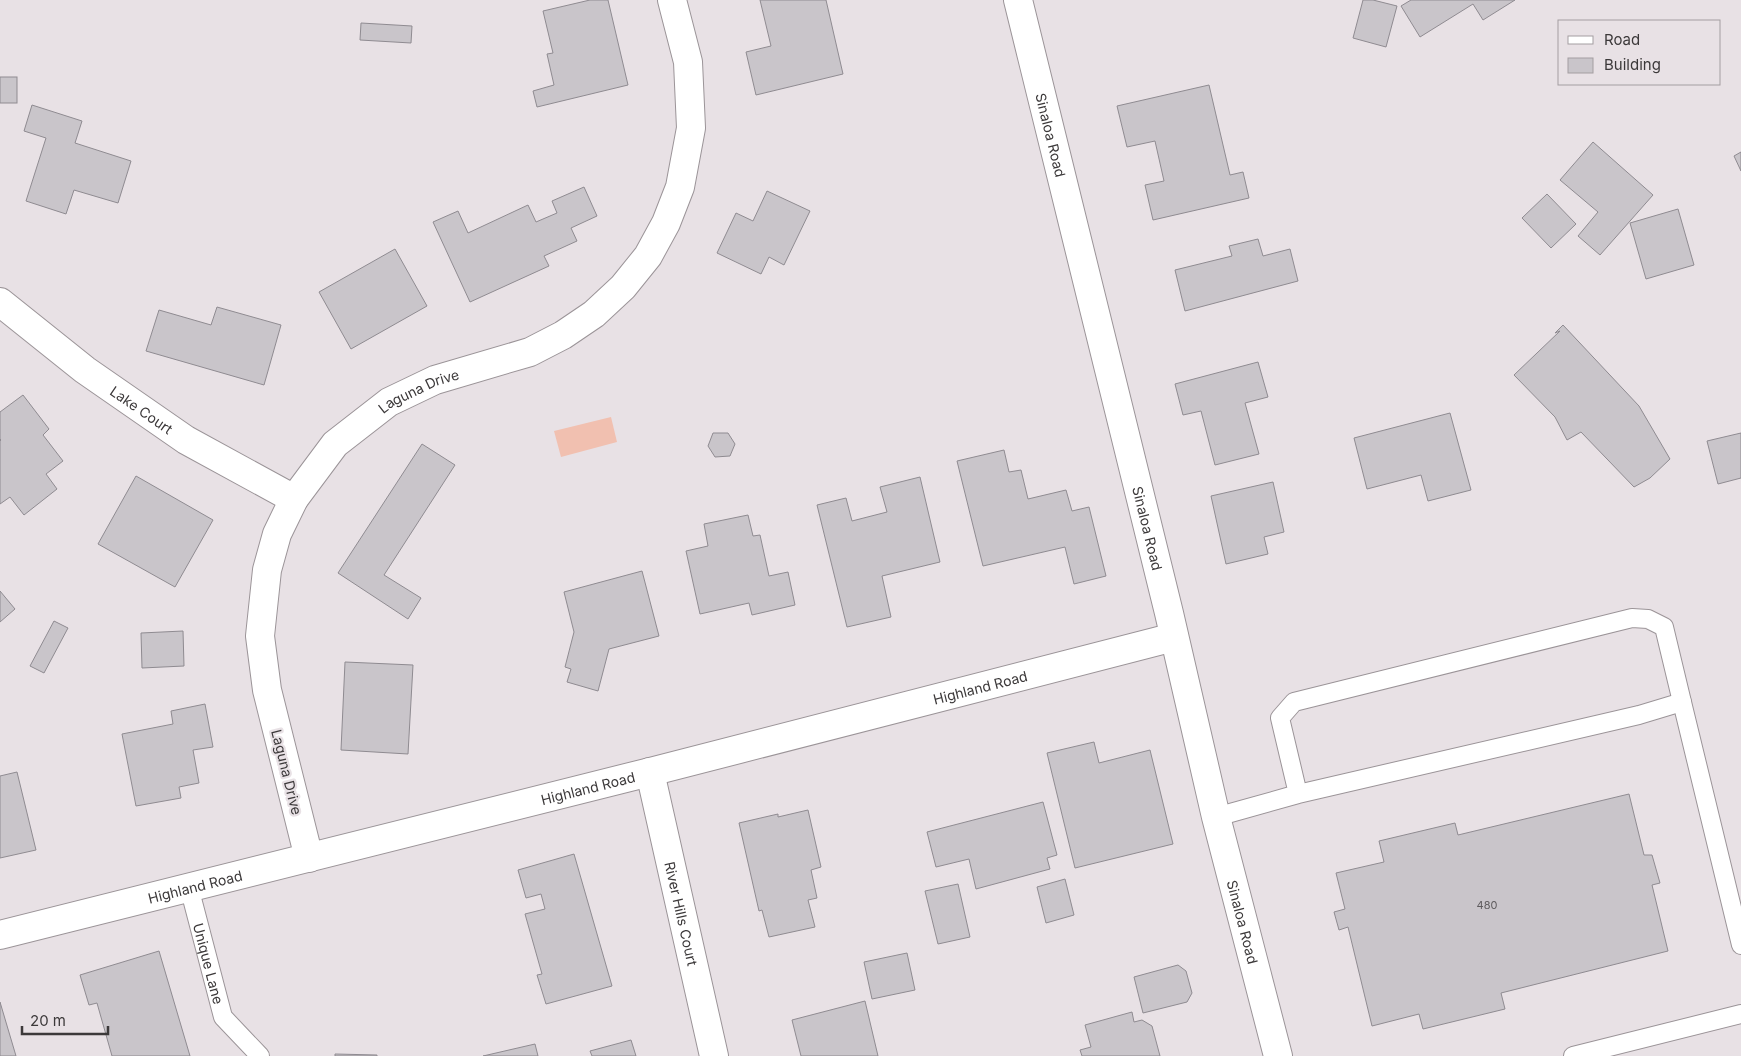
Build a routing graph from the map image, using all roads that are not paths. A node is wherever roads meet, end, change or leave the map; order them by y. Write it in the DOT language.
graph roads {
  1 [pos="672,0"];
  2 [pos="1018,0"];
  3 [pos="0,302"];
  4 [pos="294,499"];
  5 [pos="1174,637"];
  6 [pos="1682,702"];
  7 [pos="650,772"];
  8 [pos="1298,794"];
  9 [pos="1216,817"];
  10 [pos="309,858"];
  11 [pos="189,887"];
  12 [pos="0,935"];
  13 [pos="1741,946"];
  14 [pos="1741,1014"];
  15 [pos="260,1056"];
  16 [pos="714,1056"];
  17 [pos="1278,1056"];
  18 [pos="1573,1056"];
  1 -- 4 [label="street, Laguna Drive"];
  2 -- 5 [label="street, Sinaloa Road"];
  3 -- 4 [label="street, Lake Court"];
  4 -- 10 [label="street, Laguna Drive"];
  5 -- 7 [label="street, Highland Road"];
  5 -- 9 [label="street, Sinaloa Road"];
  6 -- 8 [label="lane"];
  6 -- 8 [label="lane"];
  6 -- 13 [label="lane"];
  7 -- 10 [label="street, Highland Road"];
  7 -- 16 [label="street, River Hills Court"];
  8 -- 9 [label="lane"];
  9 -- 17 [label="street, Sinaloa Road"];
  10 -- 11 [label="street, Highland Road"];
  11 -- 12 [label="street, Highland Road"];
  11 -- 15 [label="lane, Unique Lane"];
  14 -- 18 [label="lane"];
}
